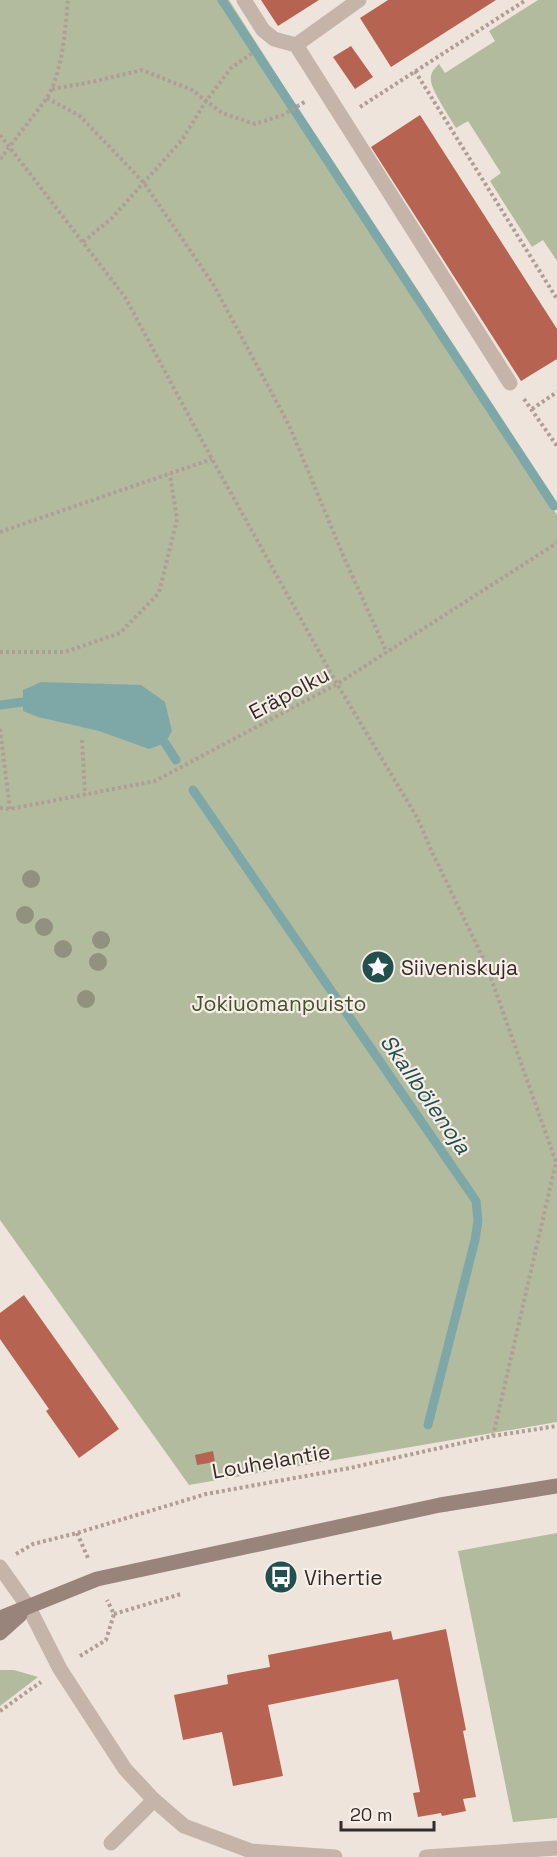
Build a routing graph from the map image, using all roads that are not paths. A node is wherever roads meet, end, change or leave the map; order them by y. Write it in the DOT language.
graph roads {
  1 [pos="244,0"];
  2 [pos="359,0"];
  3 [pos="296,45"];
  4 [pos="510,383"];
  5 [pos="557,1486"];
  6 [pos="4,1563"];
  7 [pos="29,1608"];
  8 [pos="0,1618"];
  9 [pos="0,1633"];
  10 [pos="154,1800"];
  11 [pos="111,1843"];
  12 [pos="557,1848"];
  13 [pos="335,1857"];
  14 [pos="426,1857"];
  1 -- 3 [label="street"];
  2 -- 3 [label="street"];
  3 -- 4 [label="street"];
  5 -- 7 [label="main road"];
  6 -- 7 [label="street"];
  7 -- 8 [label="main road"];
  7 -- 9 [label="main road"];
  7 -- 10 [label="street"];
  10 -- 11 [label="street"];
  10 -- 13 [label="street"];
  12 -- 14 [label="street"];
}
